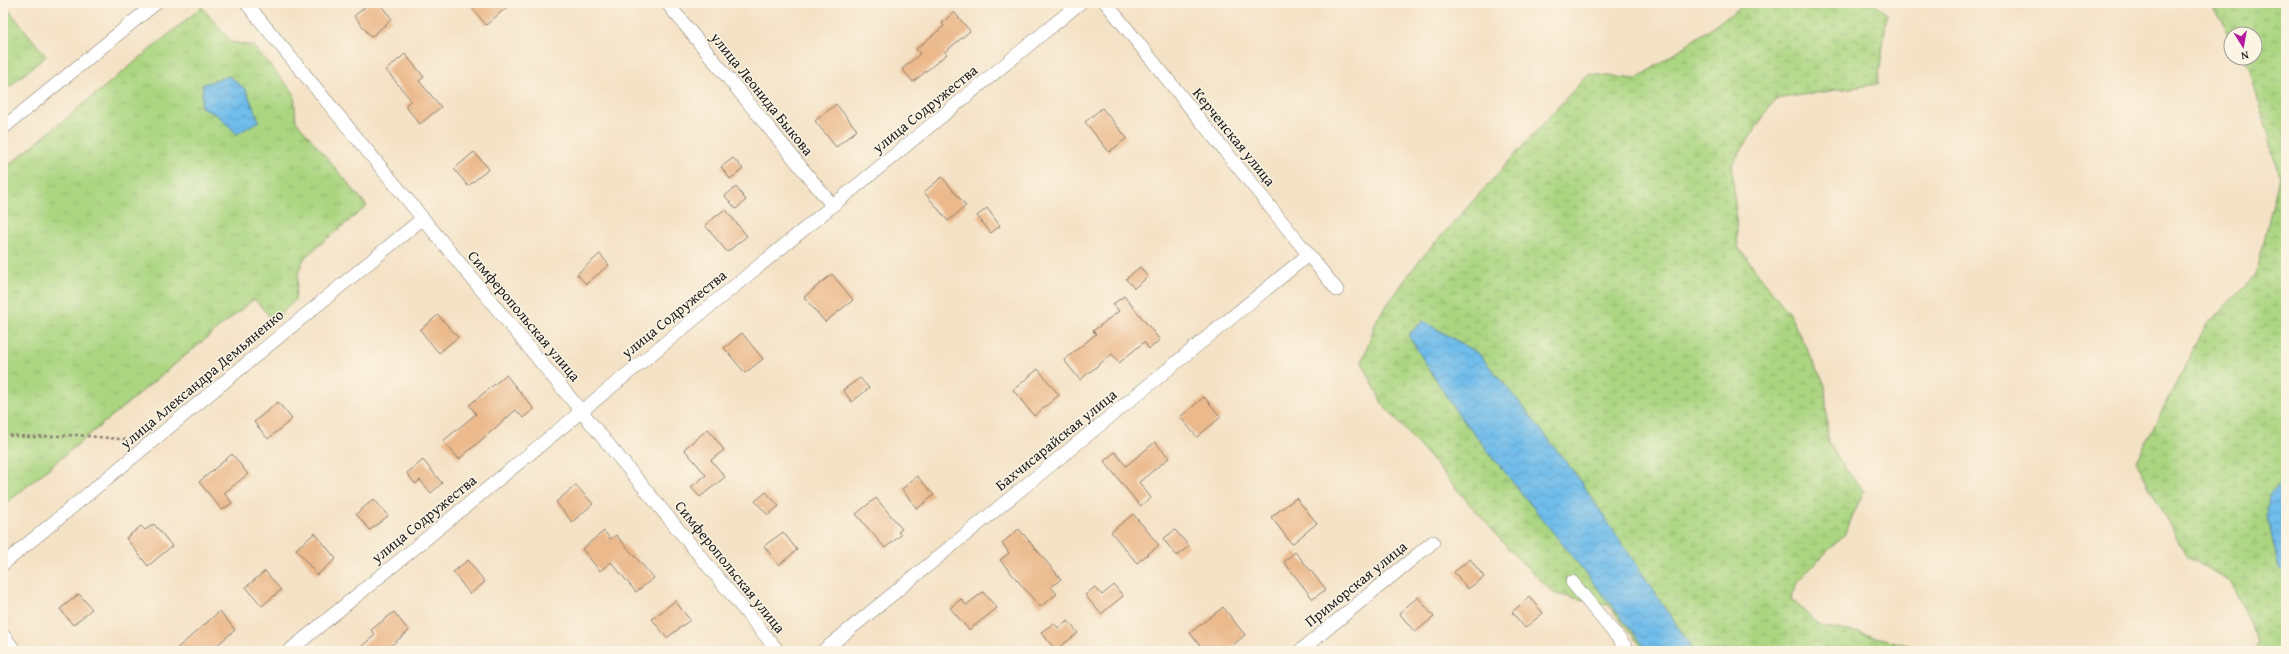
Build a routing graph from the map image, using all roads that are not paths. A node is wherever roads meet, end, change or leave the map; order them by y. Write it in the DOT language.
graph roads {
  1 [pos="156,3"];
  2 [pos="246,3"];
  3 [pos="667,3"];
  4 [pos="1080,3"];
  5 [pos="1106,3"];
  6 [pos="3,128"];
  7 [pos="832,205"];
  8 [pos="422,218"];
  9 [pos="1308,254"];
  10 [pos="1337,290"];
  11 [pos="582,410"];
  12 [pos="1433,542"];
  13 [pos="3,564"];
  14 [pos="1572,582"];
  15 [pos="3,635"];
  16 [pos="15,651"];
  17 [pos="289,651"];
  18 [pos="778,651"];
  19 [pos="823,651"];
  20 [pos="1300,651"];
  21 [pos="1629,651"];
  1 -- 6 [label="street"];
  2 -- 8 [label="street, Симферопольская улица"];
  3 -- 7 [label="street, улица Леонида Быкова"];
  4 -- 7 [label="street, улица Содружества"];
  5 -- 9 [label="street, Керченская улица"];
  7 -- 11 [label="street, улица Содружества"];
  8 -- 11 [label="street, Симферопольская улица"];
  8 -- 13 [label="street, улица Александра Демьяненко"];
  9 -- 10 [label="street, Керченская улица"];
  9 -- 19 [label="street, Бахчисарайская улица"];
  11 -- 17 [label="street, улица Содружества"];
  11 -- 18 [label="street, Симферопольская улица"];
  12 -- 20 [label="street, Приморская улица"];
  14 -- 21 [label="street"];
  15 -- 16 [label="street"];
}
